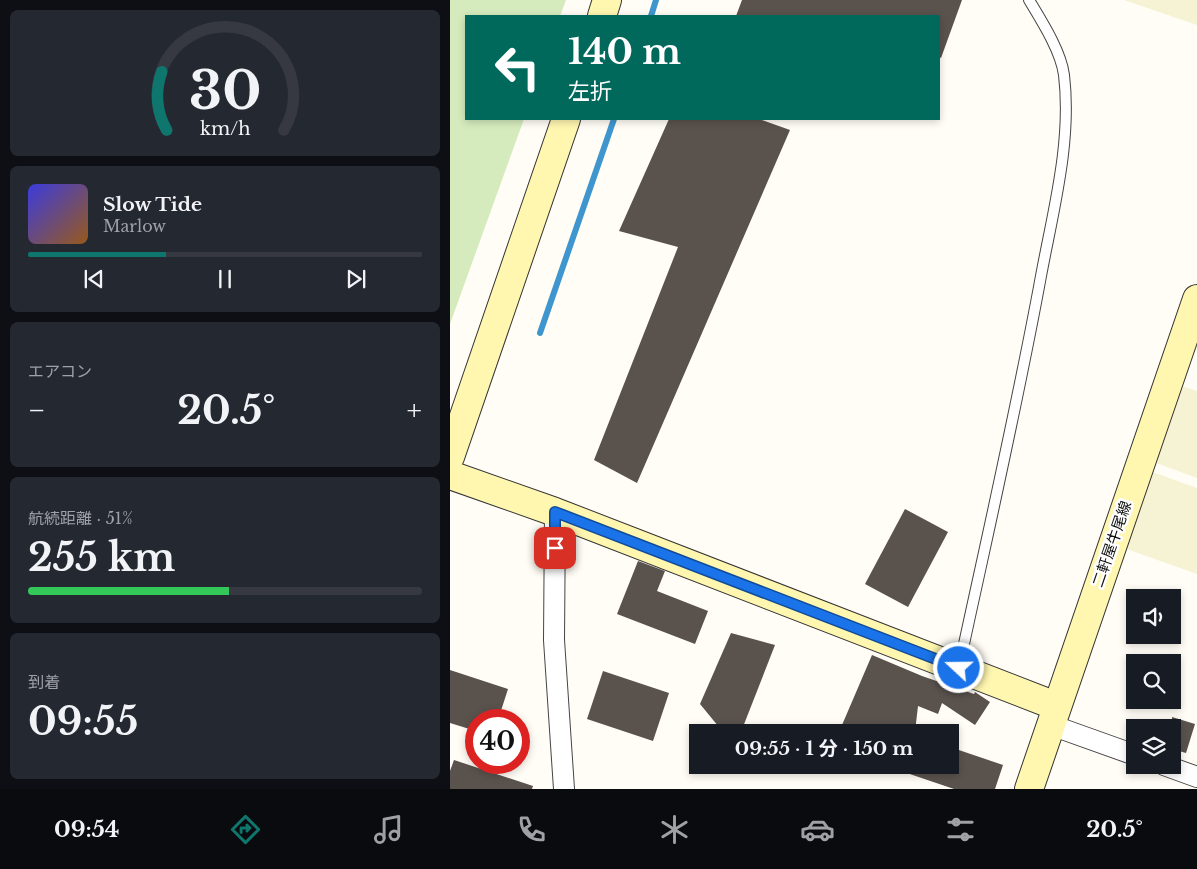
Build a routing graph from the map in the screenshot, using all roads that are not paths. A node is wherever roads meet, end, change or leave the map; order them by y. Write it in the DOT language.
graph roads {
  1 [pos="607,0"];
  2 [pos="1029,0"];
  3 [pos="602,15"];
  4 [pos="566,120"];
  5 [pos="1197,299"];
  6 [pos="450,457"];
  7 [pos="450,475"];
  8 [pos="555,512"];
  9 [pos="959,668"];
  10 [pos="1053,715"];
  11 [pos="1126,751"];
  12 [pos="1181,771"];
  13 [pos="1197,776"];
  14 [pos="564,789"];
  15 [pos="1029,789"];
  1 -- 3 [label="street"];
  2 -- 9 [label="lane"];
  4 -- 6 [label="street"];
  5 -- 10 [label="street, 二軒屋牛尾線"];
  7 -- 8 [label="street"];
  8 -- 9 [label="street"];
  8 -- 14 [label="street"];
  9 -- 10 [label="street"];
  10 -- 11 [label="street"];
  10 -- 15 [label="street, 二軒屋牛尾線"];
  12 -- 13 [label="street"];
}
